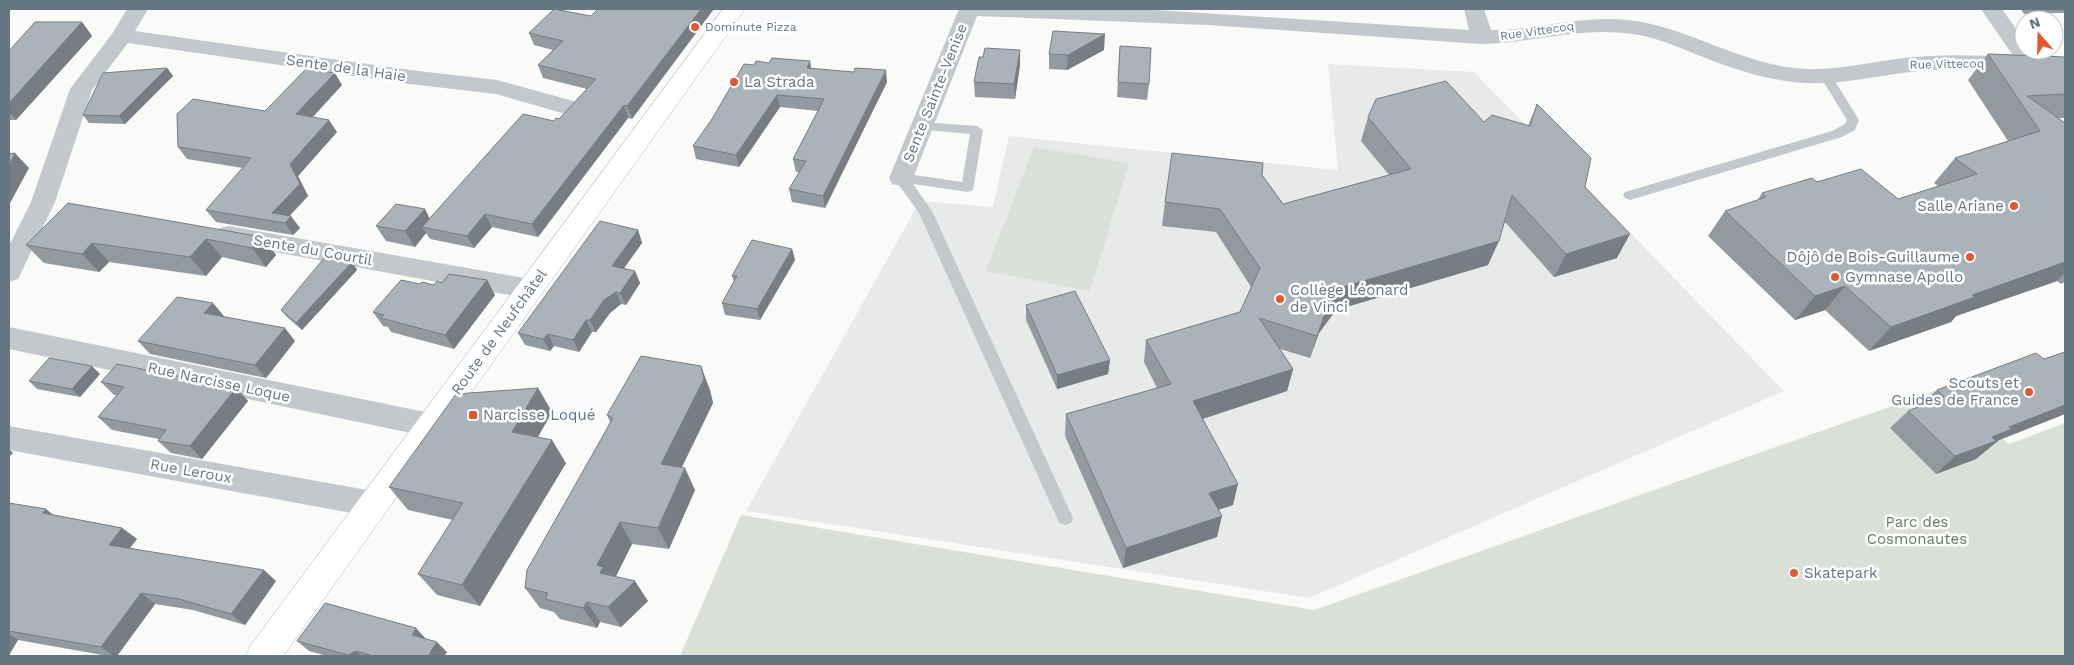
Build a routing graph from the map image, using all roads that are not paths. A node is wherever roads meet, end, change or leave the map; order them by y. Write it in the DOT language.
graph roads {
  1 [pos="137,9"];
  2 [pos="734,9"];
  3 [pos="969,9"];
  4 [pos="1474,9"];
  5 [pos="1992,9"];
  6 [pos="122,36"];
  7 [pos="1482,37"];
  8 [pos="2030,66"];
  9 [pos="2065,67"];
  10 [pos="1826,76"];
  11 [pos="569,106"];
  12 [pos="922,126"];
  13 [pos="901,178"];
  14 [pos="1630,195"];
  15 [pos="201,230"];
  16 [pos="9,272"];
  17 [pos="530,289"];
  18 [pos="9,338"];
  19 [pos="430,425"];
  20 [pos="9,438"];
  21 [pos="373,504"];
  22 [pos="1065,518"];
  23 [pos="264,656"];
  1 -- 6 [label="street"];
  2 -- 17 [label="main road, Route de Neufchâtel"];
  3 -- 7 [label="street, Rue Vittecoq"];
  3 -- 12 [label="street, Sente Sainte-Venise"];
  4 -- 7 [label="street"];
  5 -- 8 [label="street"];
  6 -- 11 [label="street, Sente de la Haie"];
  6 -- 16 [label="street"];
  7 -- 10 [label="street, Rue Vittecoq"];
  8 -- 9 [label="street, Rue Vittecoq"];
  8 -- 10 [label="street, Rue Vittecoq"];
  10 -- 14 [label="lane"];
  12 -- 13 [label="street, Sente Sainte-Venise"];
  12 -- 13 [label="lane"];
  13 -- 22 [label="lane"];
  15 -- 17 [label="street, Sente du Courtil"];
  17 -- 19 [label="main road, Route de Neufchâtel"];
  18 -- 19 [label="street, Rue Narcisse Loque"];
  19 -- 21 [label="main road, Route de Neufchâtel"];
  20 -- 21 [label="street, Rue Leroux"];
  21 -- 23 [label="main road, Route de Neufchâtel"];
}
